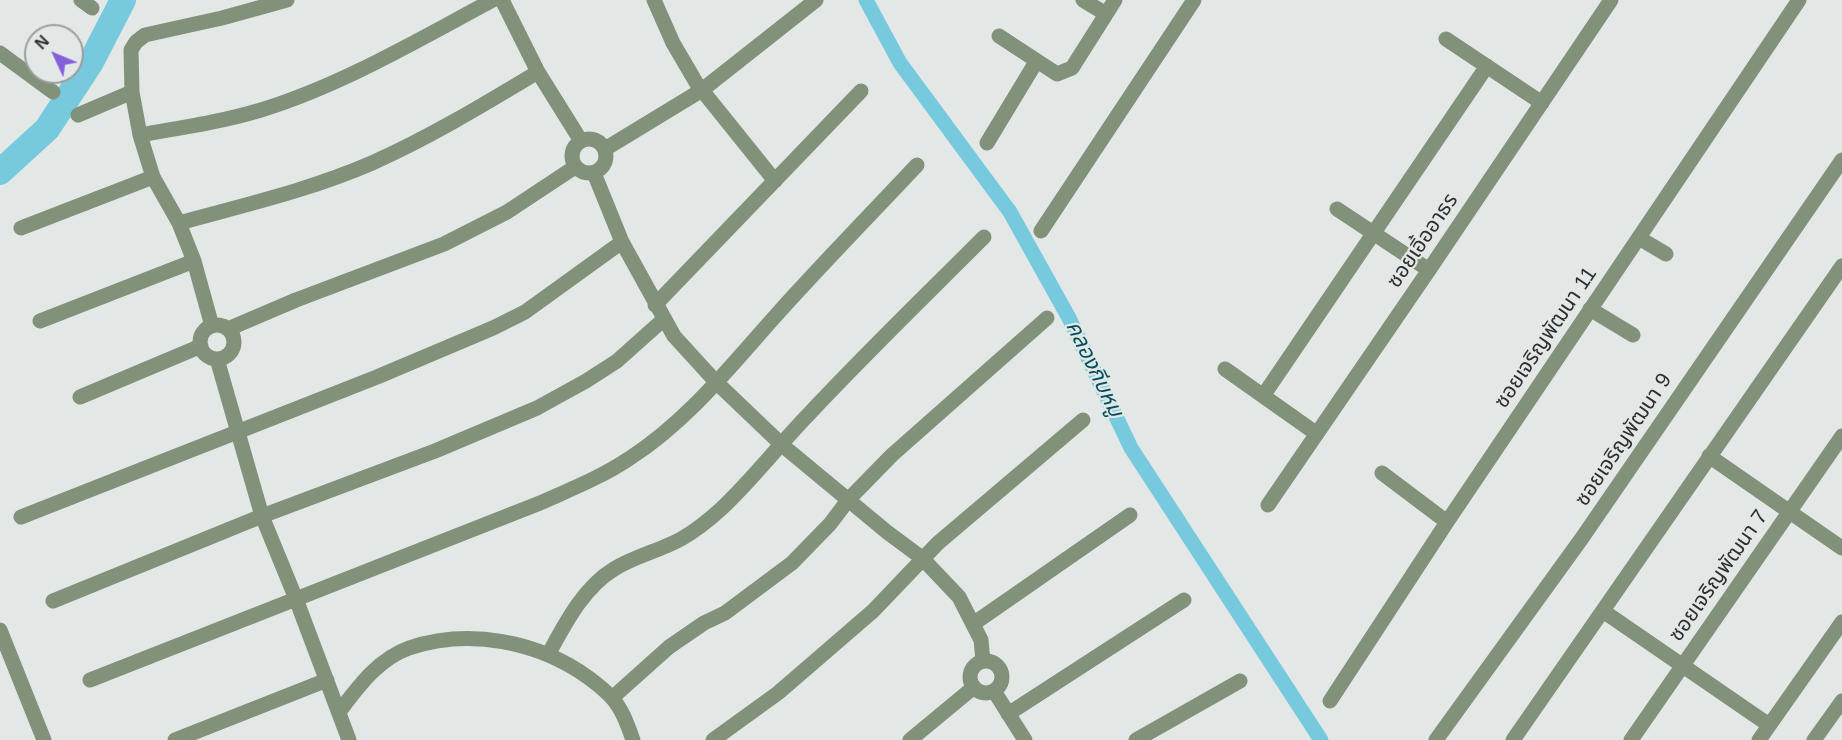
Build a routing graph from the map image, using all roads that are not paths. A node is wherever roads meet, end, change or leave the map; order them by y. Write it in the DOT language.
graph roads {
  1 [pos="287,0"];
  2 [pos="493,0"];
  3 [pos="502,0"];
  4 [pos="654,0"];
  5 [pos="816,0"];
  6 [pos="1083,0"];
  7 [pos="1115,0"];
  8 [pos="1194,0"];
  9 [pos="1611,0"];
  10 [pos="1799,0"];
  11 [pos="1106,14"];
  12 [pos="999,36"];
  13 [pos="1446,39"];
  14 [pos="2,59"];
  15 [pos="1036,62"];
  16 [pos="1487,66"];
  17 [pos="538,72"];
  18 [pos="702,90"];
  19 [pos="861,91"];
  20 [pos="53,92"];
  21 [pos="132,92"];
  22 [pos="1542,103"];
  23 [pos="78,115"];
  24 [pos="140,135"];
  25 [pos="581,141"];
  26 [pos="987,143"];
  27 [pos="605,149"];
  28 [pos="1842,160"];
  29 [pos="916,165"];
  30 [pos="576,167"];
  31 [pos="594,173"];
  32 [pos="153,177"];
  33 [pos="775,182"];
  34 [pos="1337,209"];
  35 [pos="179,222"];
  36 [pos="21,228"];
  37 [pos="1041,231"];
  38 [pos="1375,234"];
  39 [pos="984,237"];
  40 [pos="1639,238"];
  41 [pos="622,242"];
  42 [pos="1666,254"];
  43 [pos="194,261"];
  44 [pos="1842,266"];
  45 [pos="1430,270"];
  46 [pos="655,305"];
  47 [pos="1590,309"];
  48 [pos="1047,318"];
  49 [pos="664,319"];
  50 [pos="40,321"];
  51 [pos="212,326"];
  52 [pos="228,329"];
  53 [pos="1633,335"];
  54 [pos="201,346"];
  55 [pos="217,359"];
  56 [pos="1226,369"];
  57 [pos="716,382"];
  58 [pos="1263,396"];
  59 [pos="80,398"];
  60 [pos="1083,420"];
  61 [pos="237,431"];
  62 [pos="1317,434"];
  63 [pos="1842,436"];
  64 [pos="782,445"];
  65 [pos="1709,456"];
  66 [pos="1382,473"];
  67 [pos="849,499"];
  68 [pos="1268,505"];
  69 [pos="1790,511"];
  70 [pos="1130,515"];
  71 [pos="21,516"];
  72 [pos="262,516"];
  73 [pos="1447,522"];
  74 [pos="1842,548"];
  75 [pos="922,558"];
  76 [pos="296,599"];
  77 [pos="1184,600"];
  78 [pos="53,601"];
  79 [pos="1603,611"];
  80 [pos="1842,622"];
  81 [pos="973,624"];
  82 [pos="0,630"];
  83 [pos="548,655"];
  84 [pos="983,661"];
  85 [pos="1683,666"];
  86 [pos="90,680"];
  87 [pos="327,680"];
  88 [pos="1240,681"];
  89 [pos="974,687"];
  90 [pos="994,691"];
  91 [pos="612,698"];
  92 [pos="1330,701"];
  93 [pos="1842,701"];
  94 [pos="339,712"];
  95 [pos="1008,714"];
  96 [pos="1836,722"];
  97 [pos="1769,725"];
  98 [pos="44,740"];
  99 [pos="175,740"];
  100 [pos="349,740"];
  101 [pos="633,740"];
  102 [pos="713,740"];
  103 [pos="910,740"];
  104 [pos="1025,740"];
  105 [pos="1136,740"];
  106 [pos="1436,740"];
  107 [pos="1514,740"];
  108 [pos="1631,740"];
  109 [pos="1758,740"];
  110 [pos="1814,740"];
  1 -- 21 [label="street"];
  2 -- 24 [label="street"];
  3 -- 17 [label="street"];
  4 -- 18 [label="street"];
  5 -- 18 [label="street"];
  6 -- 11 [label="street"];
  7 -- 11 [label="street"];
  8 -- 37 [label="street"];
  9 -- 22 [label="street, ซอยเอิ้ออาธร"];
  10 -- 40 [label="street, ซอยเจริญพัฒนา 11"];
  11 -- 15 [label="street"];
  12 -- 15 [label="street"];
  13 -- 16 [label="street"];
  14 -- 20 [label="street"];
  15 -- 26 [label="street"];
  16 -- 22 [label="street"];
  16 -- 38 [label="street"];
  17 -- 25 [label="street"];
  17 -- 35 [label="street"];
  18 -- 27 [label="street"];
  18 -- 33 [label="street"];
  19 -- 33 [label="street"];
  21 -- 23 [label="street"];
  21 -- 24 [label="street"];
  22 -- 45 [label="street, ซอยเอิ้ออาธร"];
  24 -- 32 [label="street"];
  25 -- 27 [label="street"];
  25 -- 30 [label="street"];
  27 -- 31 [label="street"];
  28 -- 106 [label="street, ซอยเจริญพัฒนา 9"];
  29 -- 57 [label="street"];
  30 -- 31 [label="street"];
  30 -- 52 [label="street"];
  31 -- 41 [label="street"];
  32 -- 35 [label="street"];
  32 -- 36 [label="street"];
  33 -- 46 [label="street"];
  34 -- 38 [label="street"];
  35 -- 43 [label="street"];
  38 -- 45 [label="street"];
  38 -- 58 [label="street"];
  39 -- 64 [label="street"];
  40 -- 42 [label="street"];
  40 -- 47 [label="street, ซอยเจริญพัฒนา 11"];
  41 -- 46 [label="street"];
  41 -- 61 [label="street"];
  43 -- 50 [label="street"];
  43 -- 51 [label="street"];
  44 -- 65 [label="street"];
  45 -- 62 [label="street, ซอยเอิ้ออาธร"];
  46 -- 49 [label="street"];
  47 -- 53 [label="street"];
  47 -- 73 [label="street, ซอยเจริญพัฒนา 11"];
  48 -- 67 [label="street"];
  49 -- 57 [label="street"];
  49 -- 72 [label="street"];
  51 -- 52 [label="street"];
  51 -- 54 [label="street"];
  52 -- 55 [label="street"];
  54 -- 55 [label="street"];
  54 -- 59 [label="street"];
  55 -- 61 [label="street"];
  56 -- 58 [label="street"];
  57 -- 64 [label="street"];
  57 -- 76 [label="street"];
  58 -- 62 [label="street"];
  60 -- 75 [label="street"];
  61 -- 71 [label="street"];
  61 -- 72 [label="street"];
  62 -- 68 [label="street, ซอยเอิ้ออาธร"];
  63 -- 69 [label="street, ซอยเจริญพัฒนา 7"];
  64 -- 67 [label="street"];
  64 -- 83 [label="street"];
  65 -- 69 [label="street"];
  65 -- 79 [label="street"];
  66 -- 73 [label="street"];
  67 -- 75 [label="street"];
  67 -- 91 [label="street"];
  69 -- 74 [label="street"];
  69 -- 85 [label="street, ซอยเจริญพัฒนา 7"];
  70 -- 81 [label="street"];
  72 -- 76 [label="street"];
  72 -- 78 [label="street"];
  73 -- 92 [label="street, ซอยเจริญพัฒนา 11"];
  75 -- 81 [label="street"];
  75 -- 102 [label="street"];
  76 -- 86 [label="street"];
  76 -- 87 [label="street"];
  77 -- 95 [label="street"];
  79 -- 85 [label="street"];
  79 -- 107 [label="street"];
  80 -- 97 [label="street"];
  81 -- 84 [label="street"];
  82 -- 98 [label="street"];
  83 -- 91 [label="street"];
  83 -- 94 [label="street"];
  84 -- 89 [label="street"];
  84 -- 90 [label="street"];
  85 -- 97 [label="street"];
  85 -- 108 [label="street, ซอยเจริญพัฒนา 7"];
  87 -- 94 [label="street"];
  87 -- 99 [label="street"];
  88 -- 105 [label="street"];
  89 -- 90 [label="street"];
  89 -- 103 [label="street"];
  90 -- 95 [label="street"];
  91 -- 101 [label="street"];
  93 -- 96 [label="street"];
  94 -- 100 [label="street"];
  95 -- 104 [label="street"];
  96 -- 110 [label="street"];
  97 -- 109 [label="street"];
}
